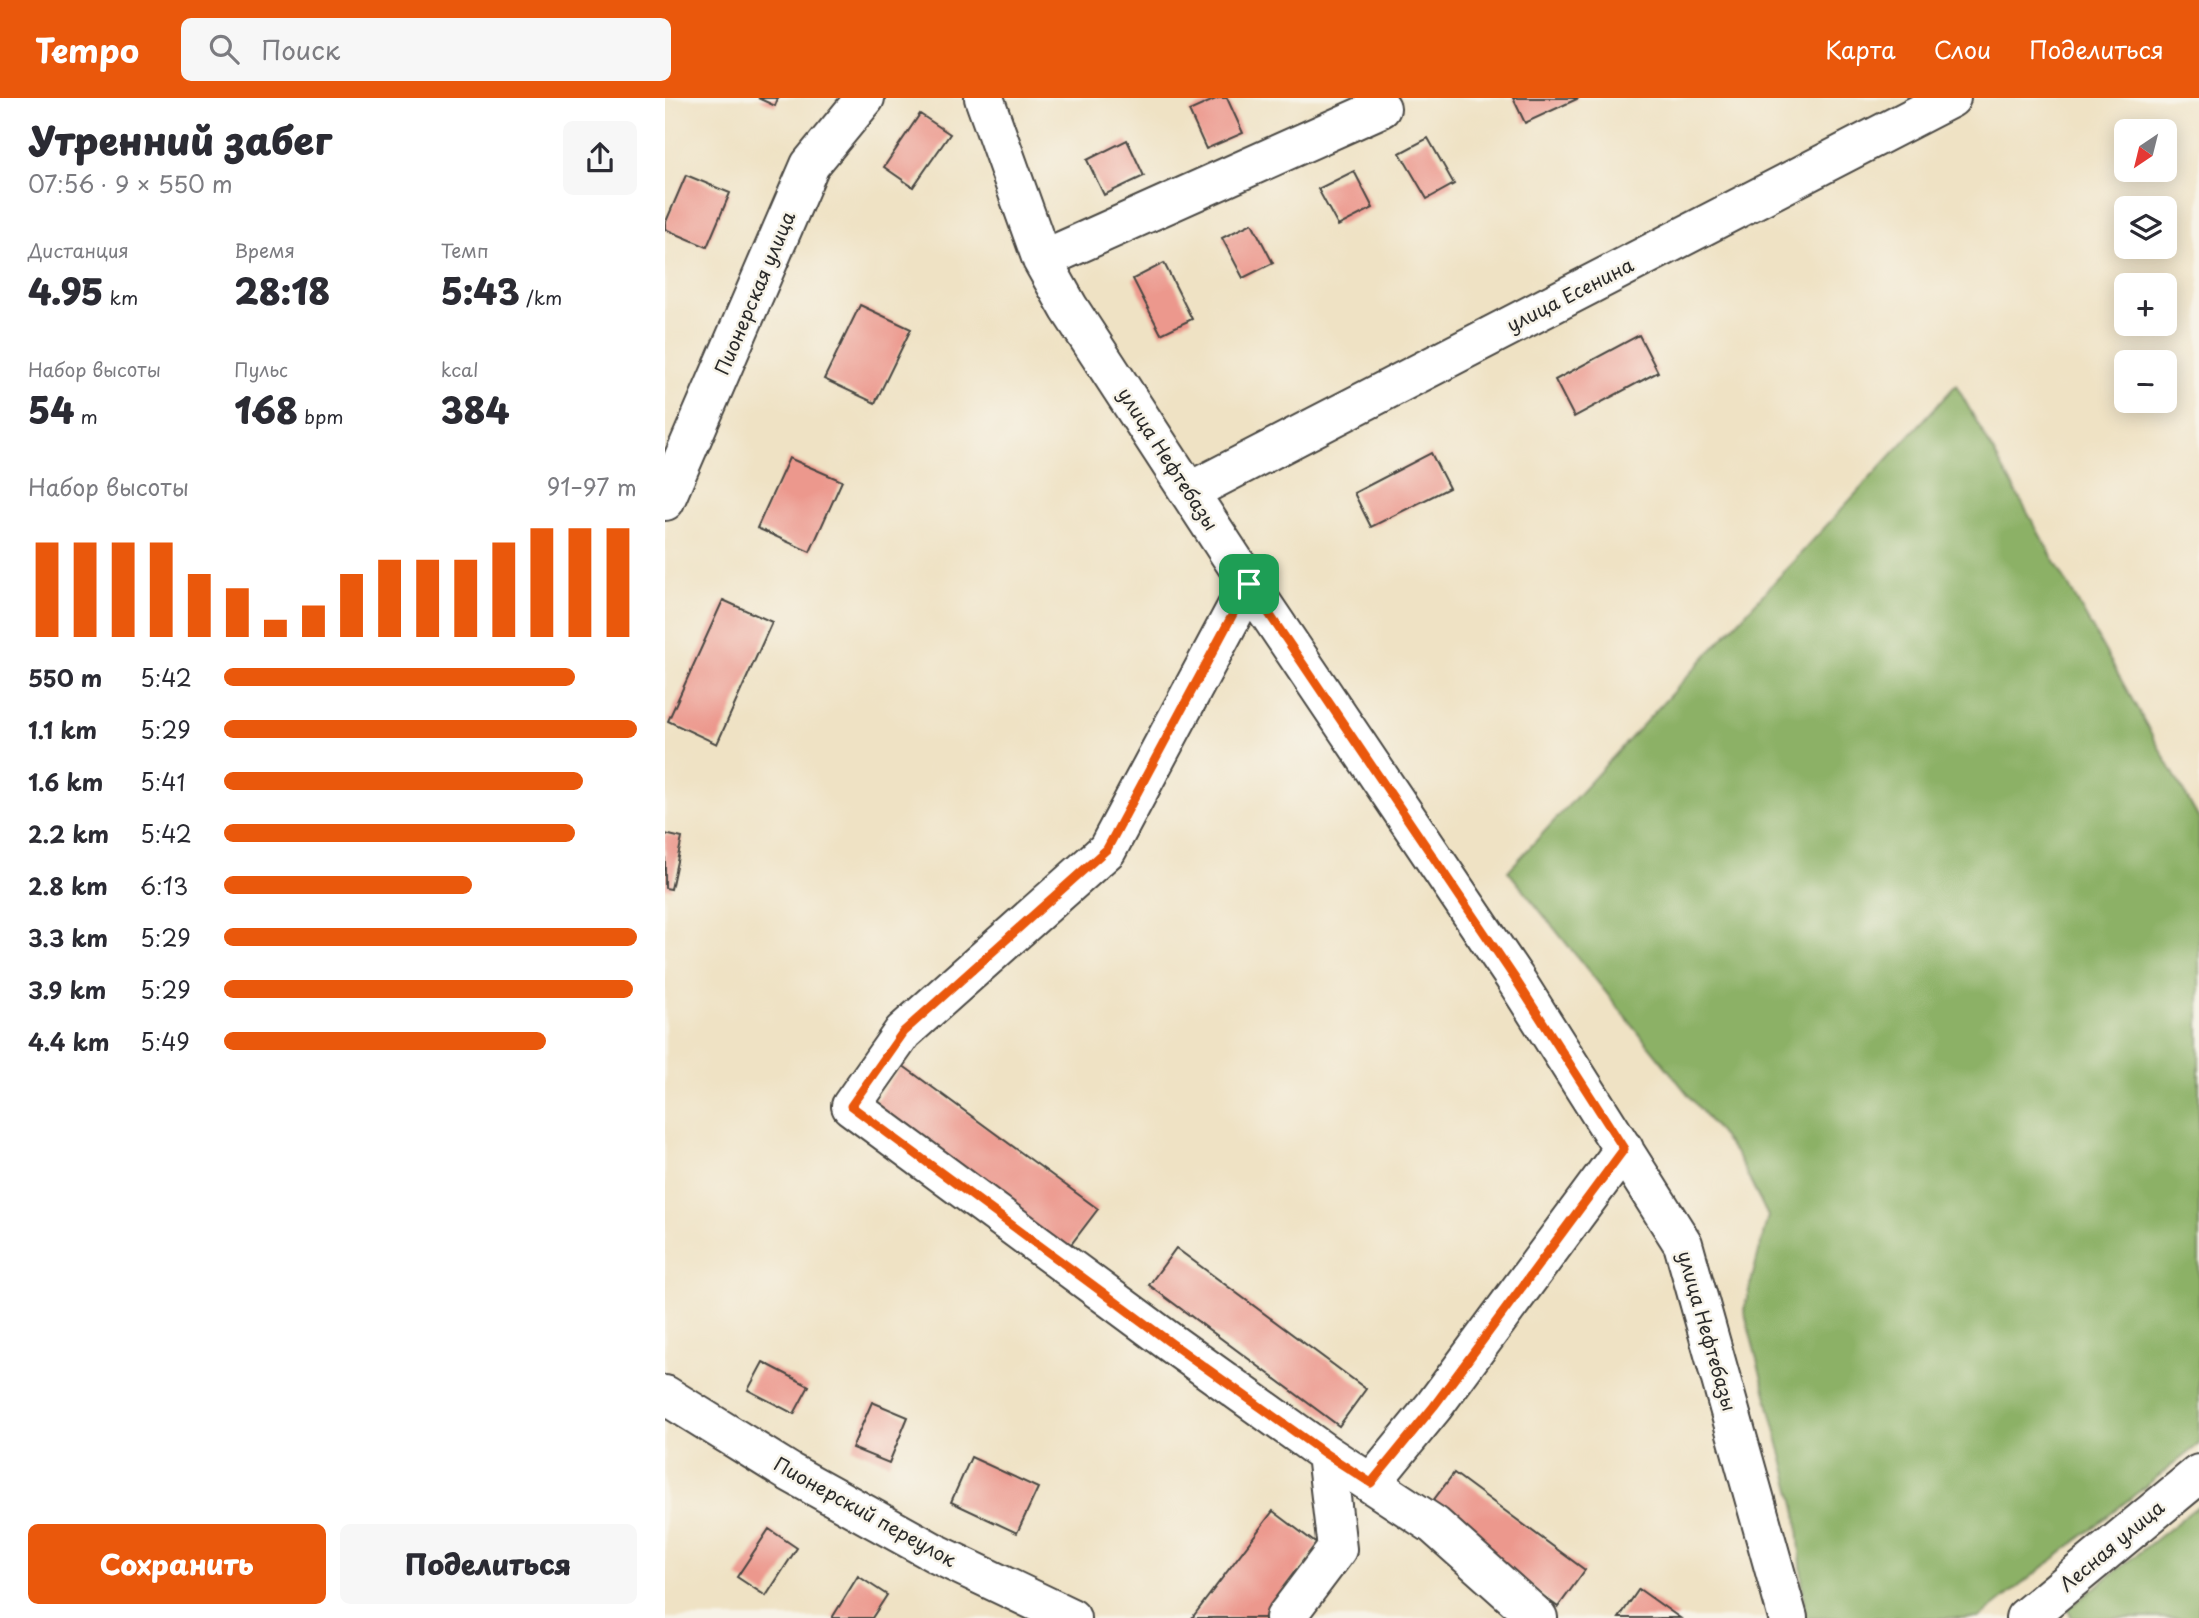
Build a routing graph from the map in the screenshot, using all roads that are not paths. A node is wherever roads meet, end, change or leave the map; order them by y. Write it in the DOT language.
graph roads {
  1 [pos="865,98"];
  2 [pos="983,98"];
  3 [pos="1951,98"];
  4 [pos="1381,108"];
  5 [pos="1042,260"];
  6 [pos="1189,492"];
  7 [pos="665,501"];
  8 [pos="1249,584"];
  9 [pos="1624,1149"];
  10 [pos="665,1395"];
  11 [pos="1326,1454"];
  12 [pos="2199,1474"];
  13 [pos="1371,1483"];
  14 [pos="1071,1618"];
  15 [pos="1285,1618"];
  16 [pos="1538,1618"];
  17 [pos="1788,1618"];
  18 [pos="2025,1618"];
  1 -- 7 [label="street, Пионерская улица"];
  2 -- 5 [label="street, улица Нефтебазы"];
  3 -- 6 [label="street, улица Есенина"];
  4 -- 5 [label="street"];
  5 -- 6 [label="street, улица Нефтебазы"];
  6 -- 8 [label="street, улица Нефтебазы"];
  8 -- 9 [label="street, улица Нефтебазы"];
  8 -- 11 [label="street"];
  9 -- 13 [label="street"];
  9 -- 17 [label="street, улица Нефтебазы"];
  10 -- 14 [label="street, Пионерский переулок"];
  11 -- 13 [label="street"];
  11 -- 15 [label="street"];
  12 -- 18 [label="street, Лесная улица"];
  13 -- 16 [label="street"];
}
